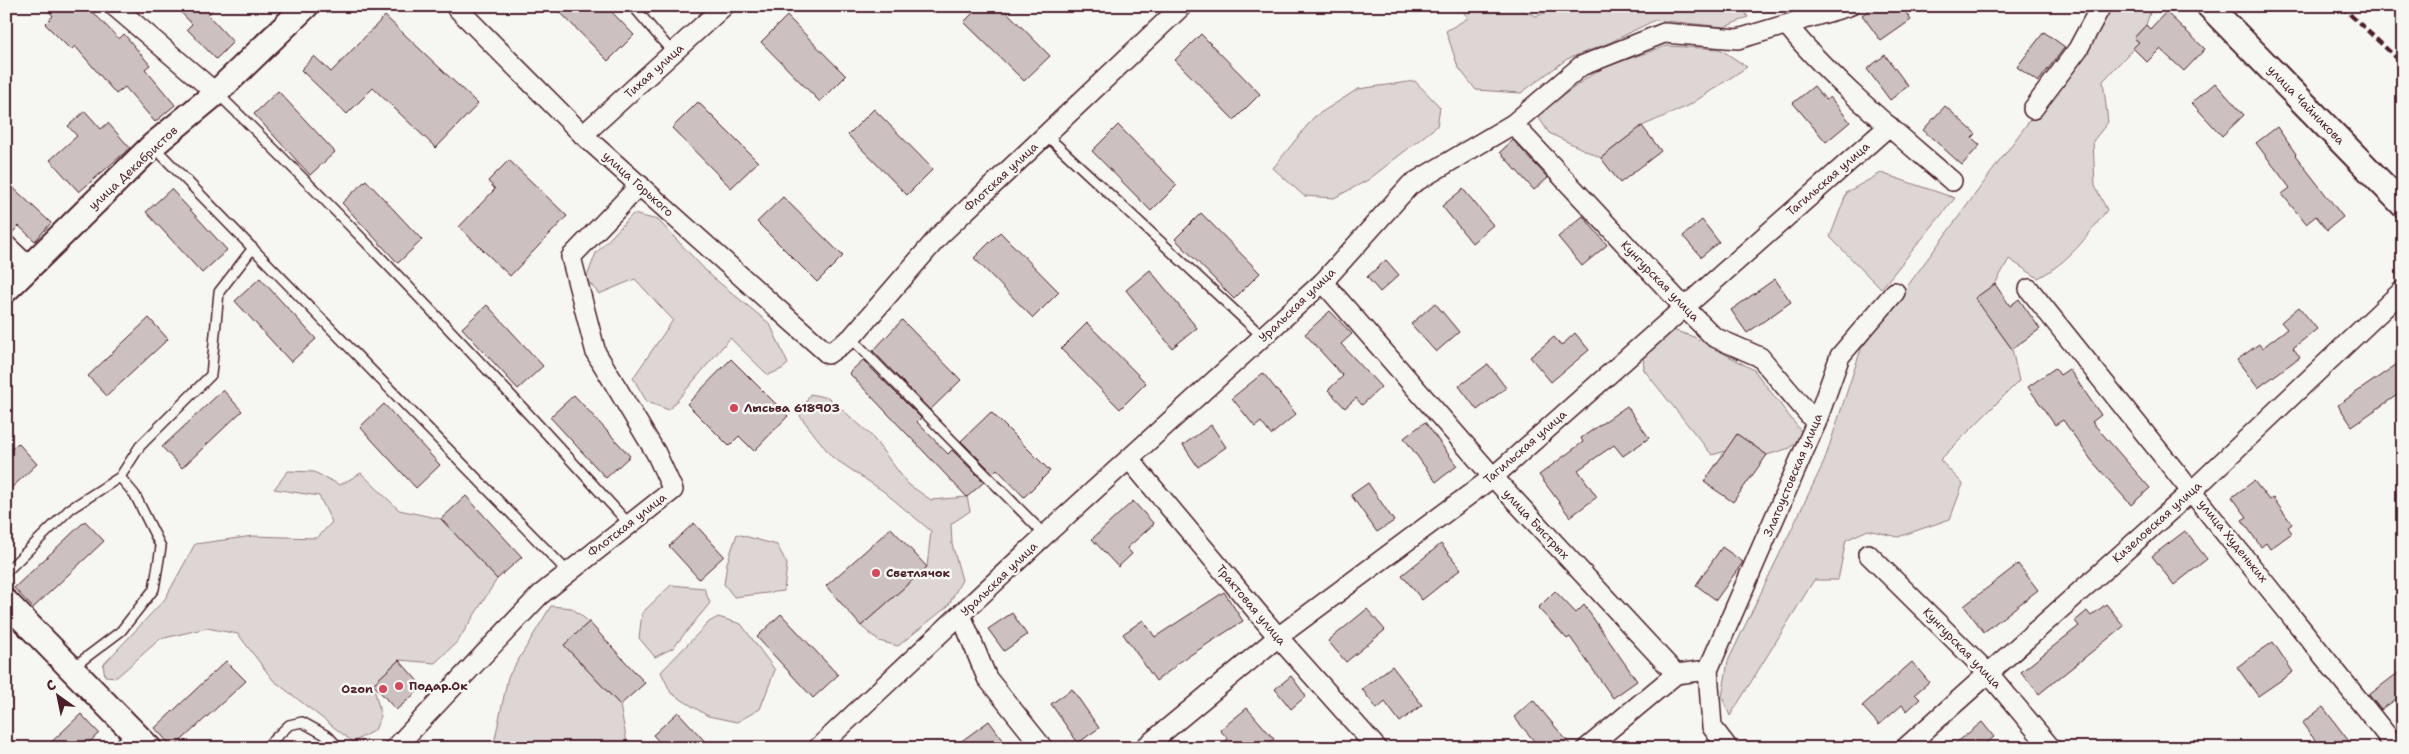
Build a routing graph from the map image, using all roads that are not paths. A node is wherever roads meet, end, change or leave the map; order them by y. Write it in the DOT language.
graph roads {
  1 [pos="114,6"];
  2 [pos="306,6"];
  3 [pos="455,6"];
  4 [pos="633,6"];
  5 [pos="724,6"];
  6 [pos="1849,6"];
  7 [pos="2101,6"];
  8 [pos="2209,6"];
  9 [pos="1178,8"];
  10 [pos="1787,25"];
  11 [pos="673,52"];
  12 [pos="216,93"];
  13 [pos="2033,109"];
  14 [pos="1512,124"];
  15 [pos="1889,126"];
  16 [pos="583,135"];
  17 [pos="1046,135"];
  18 [pos="152,146"];
  19 [pos="1952,181"];
  20 [pos="640,185"];
  21 [pos="2403,204"];
  22 [pos="6,245"];
  23 [pos="252,248"];
  24 [pos="30,268"];
  25 [pos="1323,282"];
  26 [pos="2029,288"];
  27 [pos="6,290"];
  28 [pos="2403,290"];
  29 [pos="1895,292"];
  30 [pos="1683,306"];
  31 [pos="1263,337"];
  32 [pos="851,338"];
  33 [pos="828,354"];
  34 [pos="1816,423"];
  35 [pos="1129,460"];
  36 [pos="120,477"];
  37 [pos="1492,477"];
  38 [pos="2192,490"];
  39 [pos="629,524"];
  40 [pos="1045,535"];
  41 [pos="1868,554"];
  42 [pos="6,572"];
  43 [pos="568,572"];
  44 [pos="6,602"];
  45 [pos="961,615"];
  46 [pos="1278,637"];
  47 [pos="72,668"];
  48 [pos="1708,670"];
  49 [pos="1676,674"];
  50 [pos="1989,674"];
  51 [pos="142,740"];
  52 [pos="116,748"];
  53 [pos="265,748"];
  54 [pos="340,748"];
  55 [pos="395,748"];
  56 [pos="818,748"];
  57 [pos="1043,748"];
  58 [pos="1144,748"];
  59 [pos="1377,748"];
  60 [pos="1586,748"];
  61 [pos="1728,748"];
  62 [pos="1906,748"];
  63 [pos="2051,748"];
  64 [pos="2397,748"];
  1 -- 12 [label="street"];
  2 -- 12 [label="street, улица Декабристов"];
  3 -- 16 [label="street, улица Горького"];
  4 -- 11 [label="lane"];
  5 -- 11 [label="street, Тихая улица"];
  6 -- 10 [label="street, Уральская улица"];
  7 -- 13 [label="street"];
  8 -- 21 [label="street, улица Чайникова"];
  9 -- 17 [label="street, Флотская улица"];
  10 -- 14 [label="street, Уральская улица"];
  10 -- 15 [label="street"];
  11 -- 16 [label="street, Тихая улица"];
  12 -- 18 [label="street, улица Декабристов"];
  12 -- 39 [label="lane"];
  14 -- 25 [label="street, Уральская улица"];
  14 -- 30 [label="street, Кунгурская улица"];
  15 -- 19 [label="street"];
  15 -- 30 [label="street, Тагильская улица"];
  16 -- 20 [label="street, улица Горького"];
  17 -- 31 [label="lane"];
  17 -- 32 [label="street, Флотская улица"];
  18 -- 23 [label="lane"];
  18 -- 24 [label="street, улица Декабристов"];
  20 -- 33 [label="street, улица Горького"];
  20 -- 39 [label="street, Флотская улица"];
  22 -- 24 [label="street"];
  23 -- 36 [label="lane"];
  23 -- 43 [label="lane"];
  24 -- 27 [label="street, улица Декабристов"];
  25 -- 31 [label="street, Уральская улица"];
  25 -- 37 [label="street, улица Быстрых"];
  26 -- 38 [label="street, улица Худеньких"];
  28 -- 38 [label="street, Кизеловская улица"];
  29 -- 34 [label="street, Златоустовская улица"];
  30 -- 34 [label="street, Кунгурская улица"];
  30 -- 37 [label="street, Тагильская улица"];
  31 -- 35 [label="street, Уральская улица"];
  32 -- 33 [label="street, Флотская улица"];
  32 -- 40 [label="lane"];
  34 -- 48 [label="street, Златоустовская улица"];
  35 -- 40 [label="street, Уральская улица"];
  35 -- 46 [label="street, Трактовая улица"];
  36 -- 42 [label="lane"];
  36 -- 47 [label="lane"];
  37 -- 46 [label="street, Тагильская улица"];
  37 -- 49 [label="street, улица Быстрых"];
  38 -- 50 [label="street, Кизеловская улица"];
  38 -- 64 [label="street, улица Худеньких"];
  39 -- 43 [label="street, Флотская улица"];
  40 -- 45 [label="street, Уральская улица"];
  41 -- 50 [label="street, Кунгурская улица"];
  43 -- 55 [label="street, Флотская улица"];
  44 -- 47 [label="street"];
  45 -- 56 [label="street, Уральская улица"];
  45 -- 57 [label="street"];
  46 -- 58 [label="street, Тагильская улица"];
  46 -- 59 [label="street, Трактовая улица"];
  47 -- 51 [label="street"];
  48 -- 49 [label="street"];
  48 -- 61 [label="street"];
  49 -- 60 [label="street"];
  50 -- 62 [label="street, Кизеловская улица"];
  50 -- 63 [label="street, Кунгурская улица"];
  51 -- 52 [label="lane"];
  53 -- 54 [label="lane"];
}
